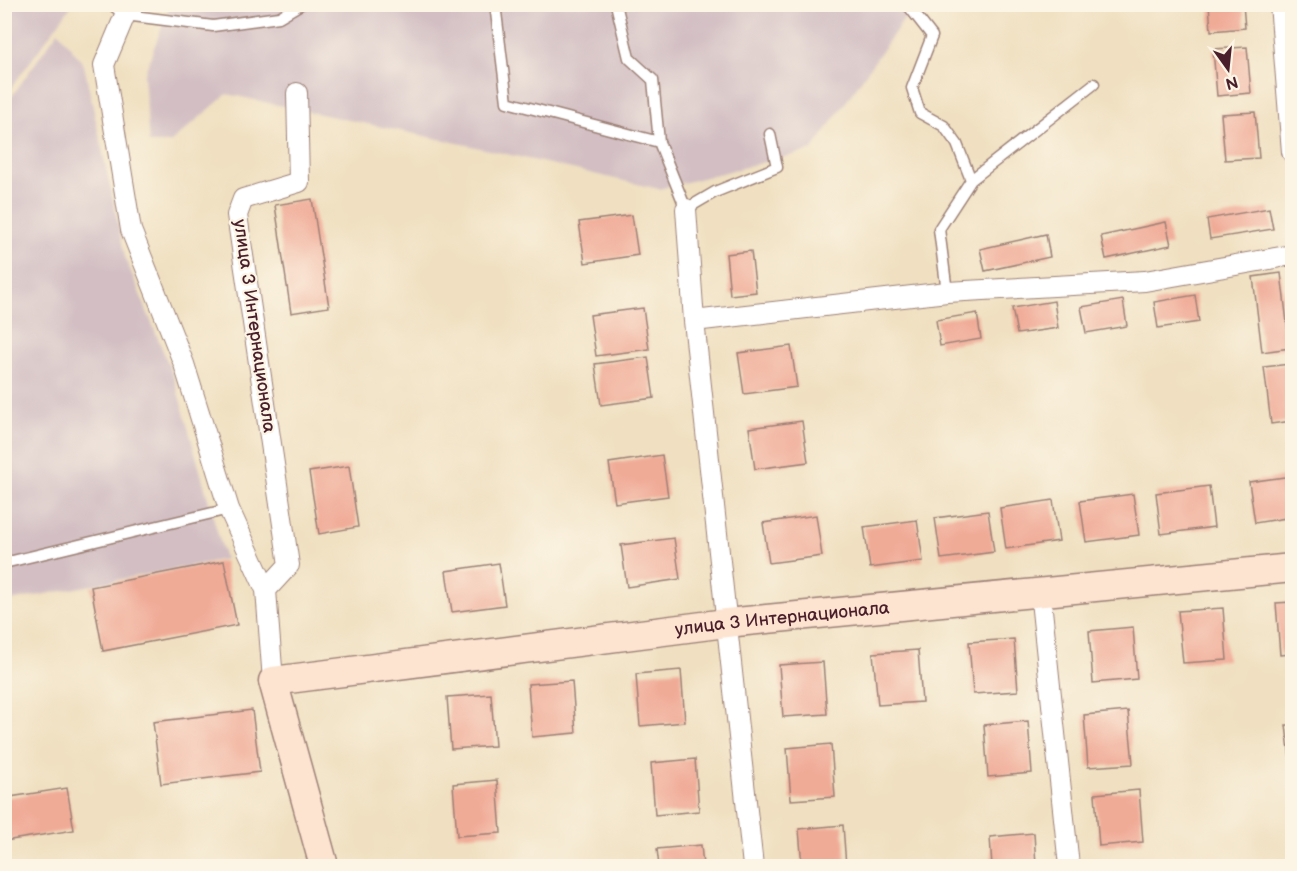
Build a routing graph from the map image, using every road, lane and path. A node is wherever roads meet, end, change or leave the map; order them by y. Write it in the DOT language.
graph roads {
  1 [pos="301,4"];
  2 [pos="495,4"];
  3 [pos="616,4"];
  4 [pos="907,4"];
  5 [pos="1280,4"];
  6 [pos="123,8"];
  7 [pos="1094,84"];
  8 [pos="297,93"];
  9 [pos="770,134"];
  10 [pos="659,142"];
  11 [pos="1293,152"];
  12 [pos="971,180"];
  13 [pos="686,209"];
  14 [pos="1293,255"];
  15 [pos="947,292"];
  16 [pos="694,321"];
  17 [pos="230,509"];
  18 [pos="4,563"];
  19 [pos="1293,568"];
  20 [pos="266,590"];
  21 [pos="1040,591"];
  22 [pos="726,623"];
  23 [pos="273,681"];
  24 [pos="324,867"];
  25 [pos="753,867"];
  26 [pos="1069,867"];
  1 -- 6 [label="lane"];
  2 -- 10 [label="lane"];
  3 -- 10 [label="lane"];
  4 -- 12 [label="lane"];
  5 -- 11 [label="street"];
  6 -- 17 [label="street"];
  7 -- 12 [label="lane"];
  8 -- 20 [label="street, улица 3 Интернационала"];
  9 -- 13 [label="lane"];
  10 -- 13 [label="lane"];
  12 -- 15 [label="lane"];
  13 -- 16 [label="street"];
  14 -- 15 [label="street"];
  15 -- 16 [label="street"];
  16 -- 22 [label="street"];
  17 -- 18 [label="lane"];
  17 -- 20 [label="street"];
  19 -- 21 [label="main road, улица 3 Интернационала"];
  20 -- 23 [label="street"];
  21 -- 22 [label="main road, улица 3 Интернационала"];
  21 -- 26 [label="street"];
  22 -- 23 [label="main road, улица 3 Интернационала"];
  22 -- 25 [label="street"];
  23 -- 24 [label="main road"];
}
